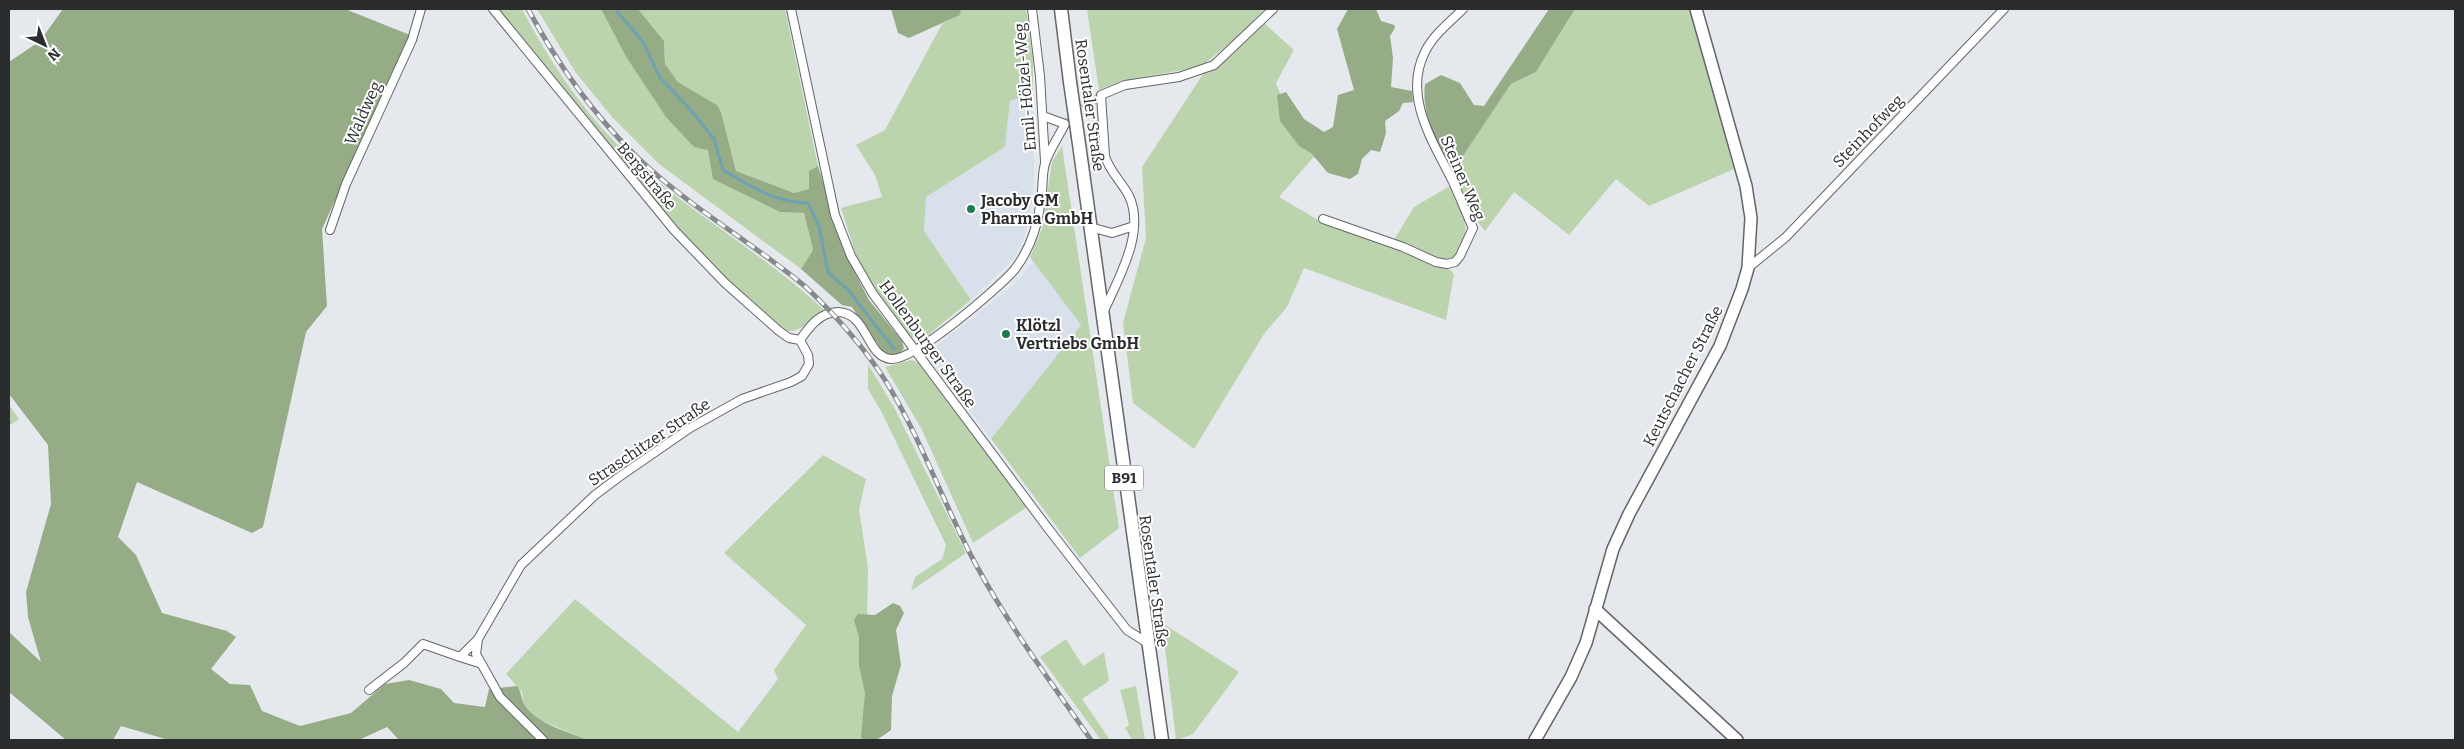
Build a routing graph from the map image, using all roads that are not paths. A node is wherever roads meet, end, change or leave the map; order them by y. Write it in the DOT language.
graph roads {
  1 [pos="421,9"];
  2 [pos="493,9"];
  3 [pos="792,9"];
  4 [pos="1032,9"];
  5 [pos="1060,9"];
  6 [pos="1273,9"];
  7 [pos="1463,9"];
  8 [pos="1696,9"];
  9 [pos="2004,9"];
  10 [pos="1043,116"];
  11 [pos="1045,162"];
  12 [pos="1323,219"];
  13 [pos="1134,226"];
  14 [pos="1090,227"];
  15 [pos="330,230"];
  16 [pos="1748,268"];
  17 [pos="1102,315"];
  18 [pos="800,340"];
  19 [pos="917,350"];
  20 [pos="1595,609"];
  21 [pos="478,639"];
  22 [pos="1146,642"];
  23 [pos="460,657"];
  24 [pos="478,663"];
  25 [pos="369,690"];
  26 [pos="542,740"];
  27 [pos="1162,740"];
  28 [pos="1535,740"];
  29 [pos="1737,740"];
  1 -- 15 [label="street, Waldweg"];
  2 -- 18 [label="street, Bergstraße"];
  3 -- 19 [label="street, Hollenburger Straße"];
  4 -- 10 [label="street, Emil-Hölzel-Weg"];
  5 -- 14 [label="main road, Rosentaler Straße / B91, bridge"];
  6 -- 13 [label="street"];
  7 -- 12 [label="street, Steiner Weg"];
  8 -- 16 [label="main road, Keutschacher Straße"];
  9 -- 16 [label="street, Steinhofweg"];
  10 -- 11 [label="street, Emil-Hölzel-Weg"];
  10 -- 11 [label="street, Emil-Hölzel-Weg"];
  11 -- 19 [label="street, Emil-Hölzel-Weg"];
  13 -- 14 [label="street"];
  13 -- 17 [label="street"];
  14 -- 17 [label="main road, Rosentaler Straße / B91"];
  16 -- 20 [label="main road, Keutschacher Straße"];
  17 -- 22 [label="main road, Rosentaler Straße / B91"];
  18 -- 19 [label="street"];
  18 -- 21 [label="street, Straschitzer Straße"];
  19 -- 22 [label="street, Hollenburger Straße"];
  20 -- 28 [label="main road, Keutschacher Straße"];
  20 -- 29 [label="main road"];
  21 -- 23 [label="street"];
  21 -- 24 [label="street"];
  22 -- 27 [label="main road, Rosentaler Straße / B91"];
  23 -- 24 [label="street"];
  23 -- 25 [label="street"];
  24 -- 26 [label="street"];
}
